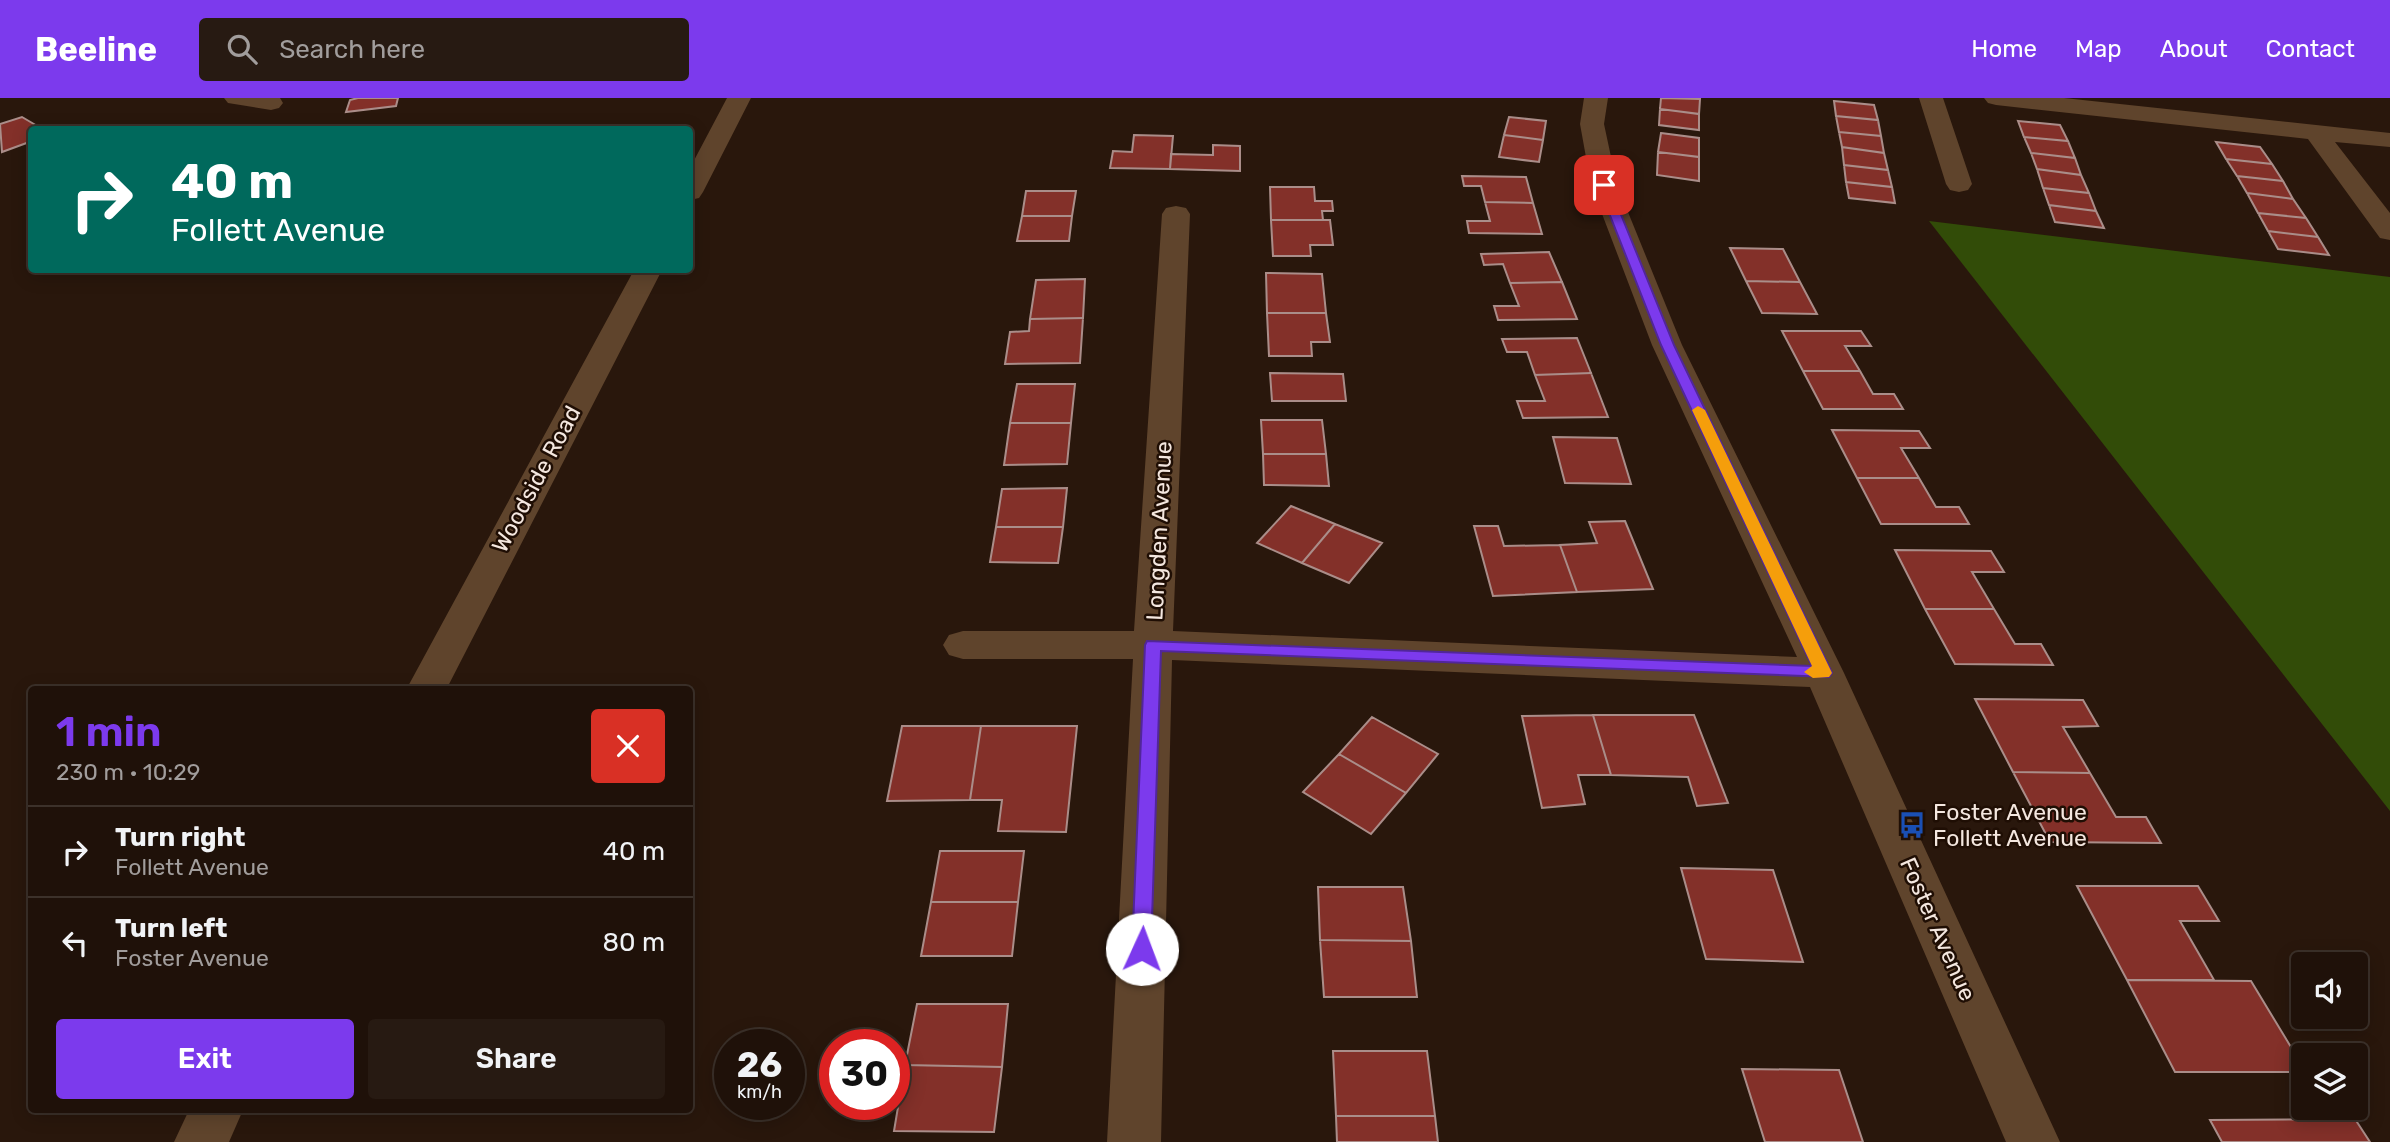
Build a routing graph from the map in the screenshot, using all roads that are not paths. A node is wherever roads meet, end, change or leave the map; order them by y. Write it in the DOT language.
graph roads {
  1 [pos="236,98"];
  2 [pos="740,98"];
  3 [pos="1596,98"];
  4 [pos="1931,98"];
  5 [pos="1996,98"];
  6 [pos="271,103"];
  7 [pos="2316,133"];
  8 [pos="2390,140"];
  9 [pos="1959,184"];
  10 [pos="693,186"];
  11 [pos="1176,214"];
  12 [pos="2390,232"];
  13 [pos="646,273"];
  14 [pos="963,645"];
  15 [pos="1153,645"];
  16 [pos="1824,673"];
  17 [pos="428,686"];
  18 [pos="216,1113"];
  19 [pos="201,1142"];
  20 [pos="1134,1142"];
  21 [pos="2033,1142"];
  1 -- 6 [label="street"];
  2 -- 10 [label="street"];
  3 -- 16 [label="street, Foster Avenue"];
  4 -- 9 [label="street"];
  5 -- 7 [label="street"];
  7 -- 8 [label="street"];
  7 -- 12 [label="street"];
  11 -- 15 [label="street, Longden Avenue"];
  13 -- 17 [label="street, Woodside Road"];
  14 -- 15 [label="street"];
  15 -- 16 [label="street"];
  15 -- 20 [label="street, Longden Avenue"];
  16 -- 21 [label="street, Foster Avenue"];
  18 -- 19 [label="street"];
}
